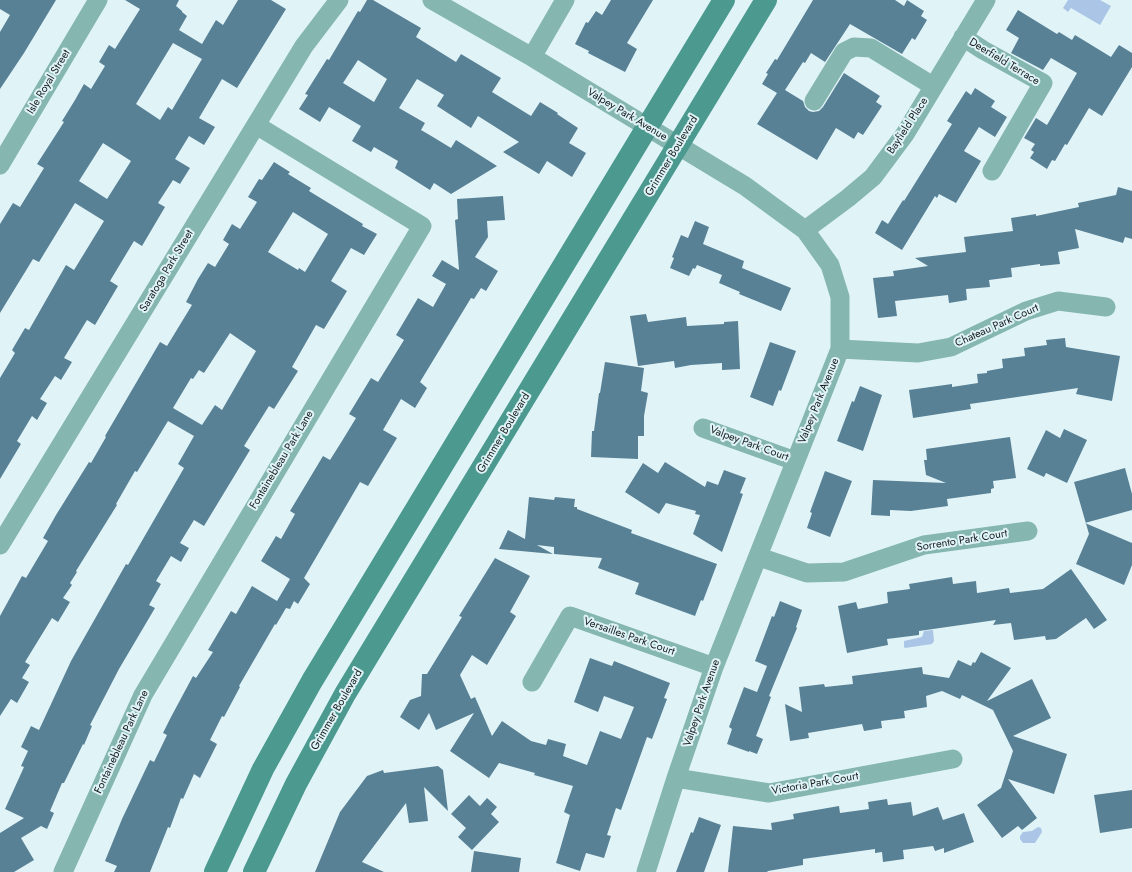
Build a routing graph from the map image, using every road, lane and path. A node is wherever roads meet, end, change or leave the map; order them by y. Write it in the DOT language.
graph roads {
  1 [pos="98,0"];
  2 [pos="339,0"];
  3 [pos="432,0"];
  4 [pos="565,0"];
  5 [pos="724,0"];
  6 [pos="766,0"];
  7 [pos="986,0"];
  8 [pos="963,37"];
  9 [pos="532,57"];
  10 [pos="933,86"];
  11 [pos="814,101"];
  12 [pos="256,126"];
  13 [pos="648,128"];
  14 [pos="678,146"];
  15 [pos="2,156"];
  16 [pos="992,171"];
  17 [pos="805,230"];
  18 [pos="1106,307"];
  19 [pos="840,349"];
  20 [pos="703,428"];
  21 [pos="795,461"];
  22 [pos="1028,531"];
  23 [pos="0,545"];
  24 [pos="758,557"];
  25 [pos="714,666"];
  26 [pos="532,682"];
  27 [pos="954,759"];
  28 [pos="676,778"];
  29 [pos="63,872"];
  30 [pos="216,872"];
  31 [pos="254,872"];
  32 [pos="646,872"];
  1 -- 15 [label="street, Isle Royal Street"];
  2 -- 12 [label="street, Saratoga Park Street"];
  3 -- 9 [label="street, Valpey Park Avenue"];
  4 -- 9 [label="street"];
  5 -- 13 [label="main road"];
  6 -- 14 [label="main road, Grimmer Boulevard"];
  7 -- 8 [label="street, Bayfield Place"];
  8 -- 10 [label="street, Bayfield Place"];
  8 -- 16 [label="street, Deerfield Terrace"];
  9 -- 13 [label="street, Valpey Park Avenue"];
  10 -- 11 [label="street"];
  10 -- 17 [label="street, Bayfield Place"];
  12 -- 23 [label="street, Saratoga Park Street"];
  12 -- 29 [label="street, Fontainebleau Park Lane"];
  13 -- 14 [label="street, Valpey Park Avenue"];
  13 -- 30 [label="main road"];
  14 -- 17 [label="street, Valpey Park Avenue"];
  14 -- 31 [label="main road, Grimmer Boulevard"];
  17 -- 19 [label="street, Valpey Park Avenue"];
  18 -- 19 [label="street, Chateau Park Court"];
  19 -- 21 [label="street, Valpey Park Avenue"];
  20 -- 21 [label="street, Valpey Park Court"];
  21 -- 24 [label="street, Valpey Park Avenue"];
  22 -- 24 [label="street, Sorrento Park Court"];
  24 -- 25 [label="street, Valpey Park Avenue"];
  25 -- 26 [label="street, Versailles Park Court"];
  25 -- 28 [label="street, Valpey Park Avenue"];
  27 -- 28 [label="street, Victoria Park Court"];
  28 -- 32 [label="street, Valpey Park Avenue"];
}
